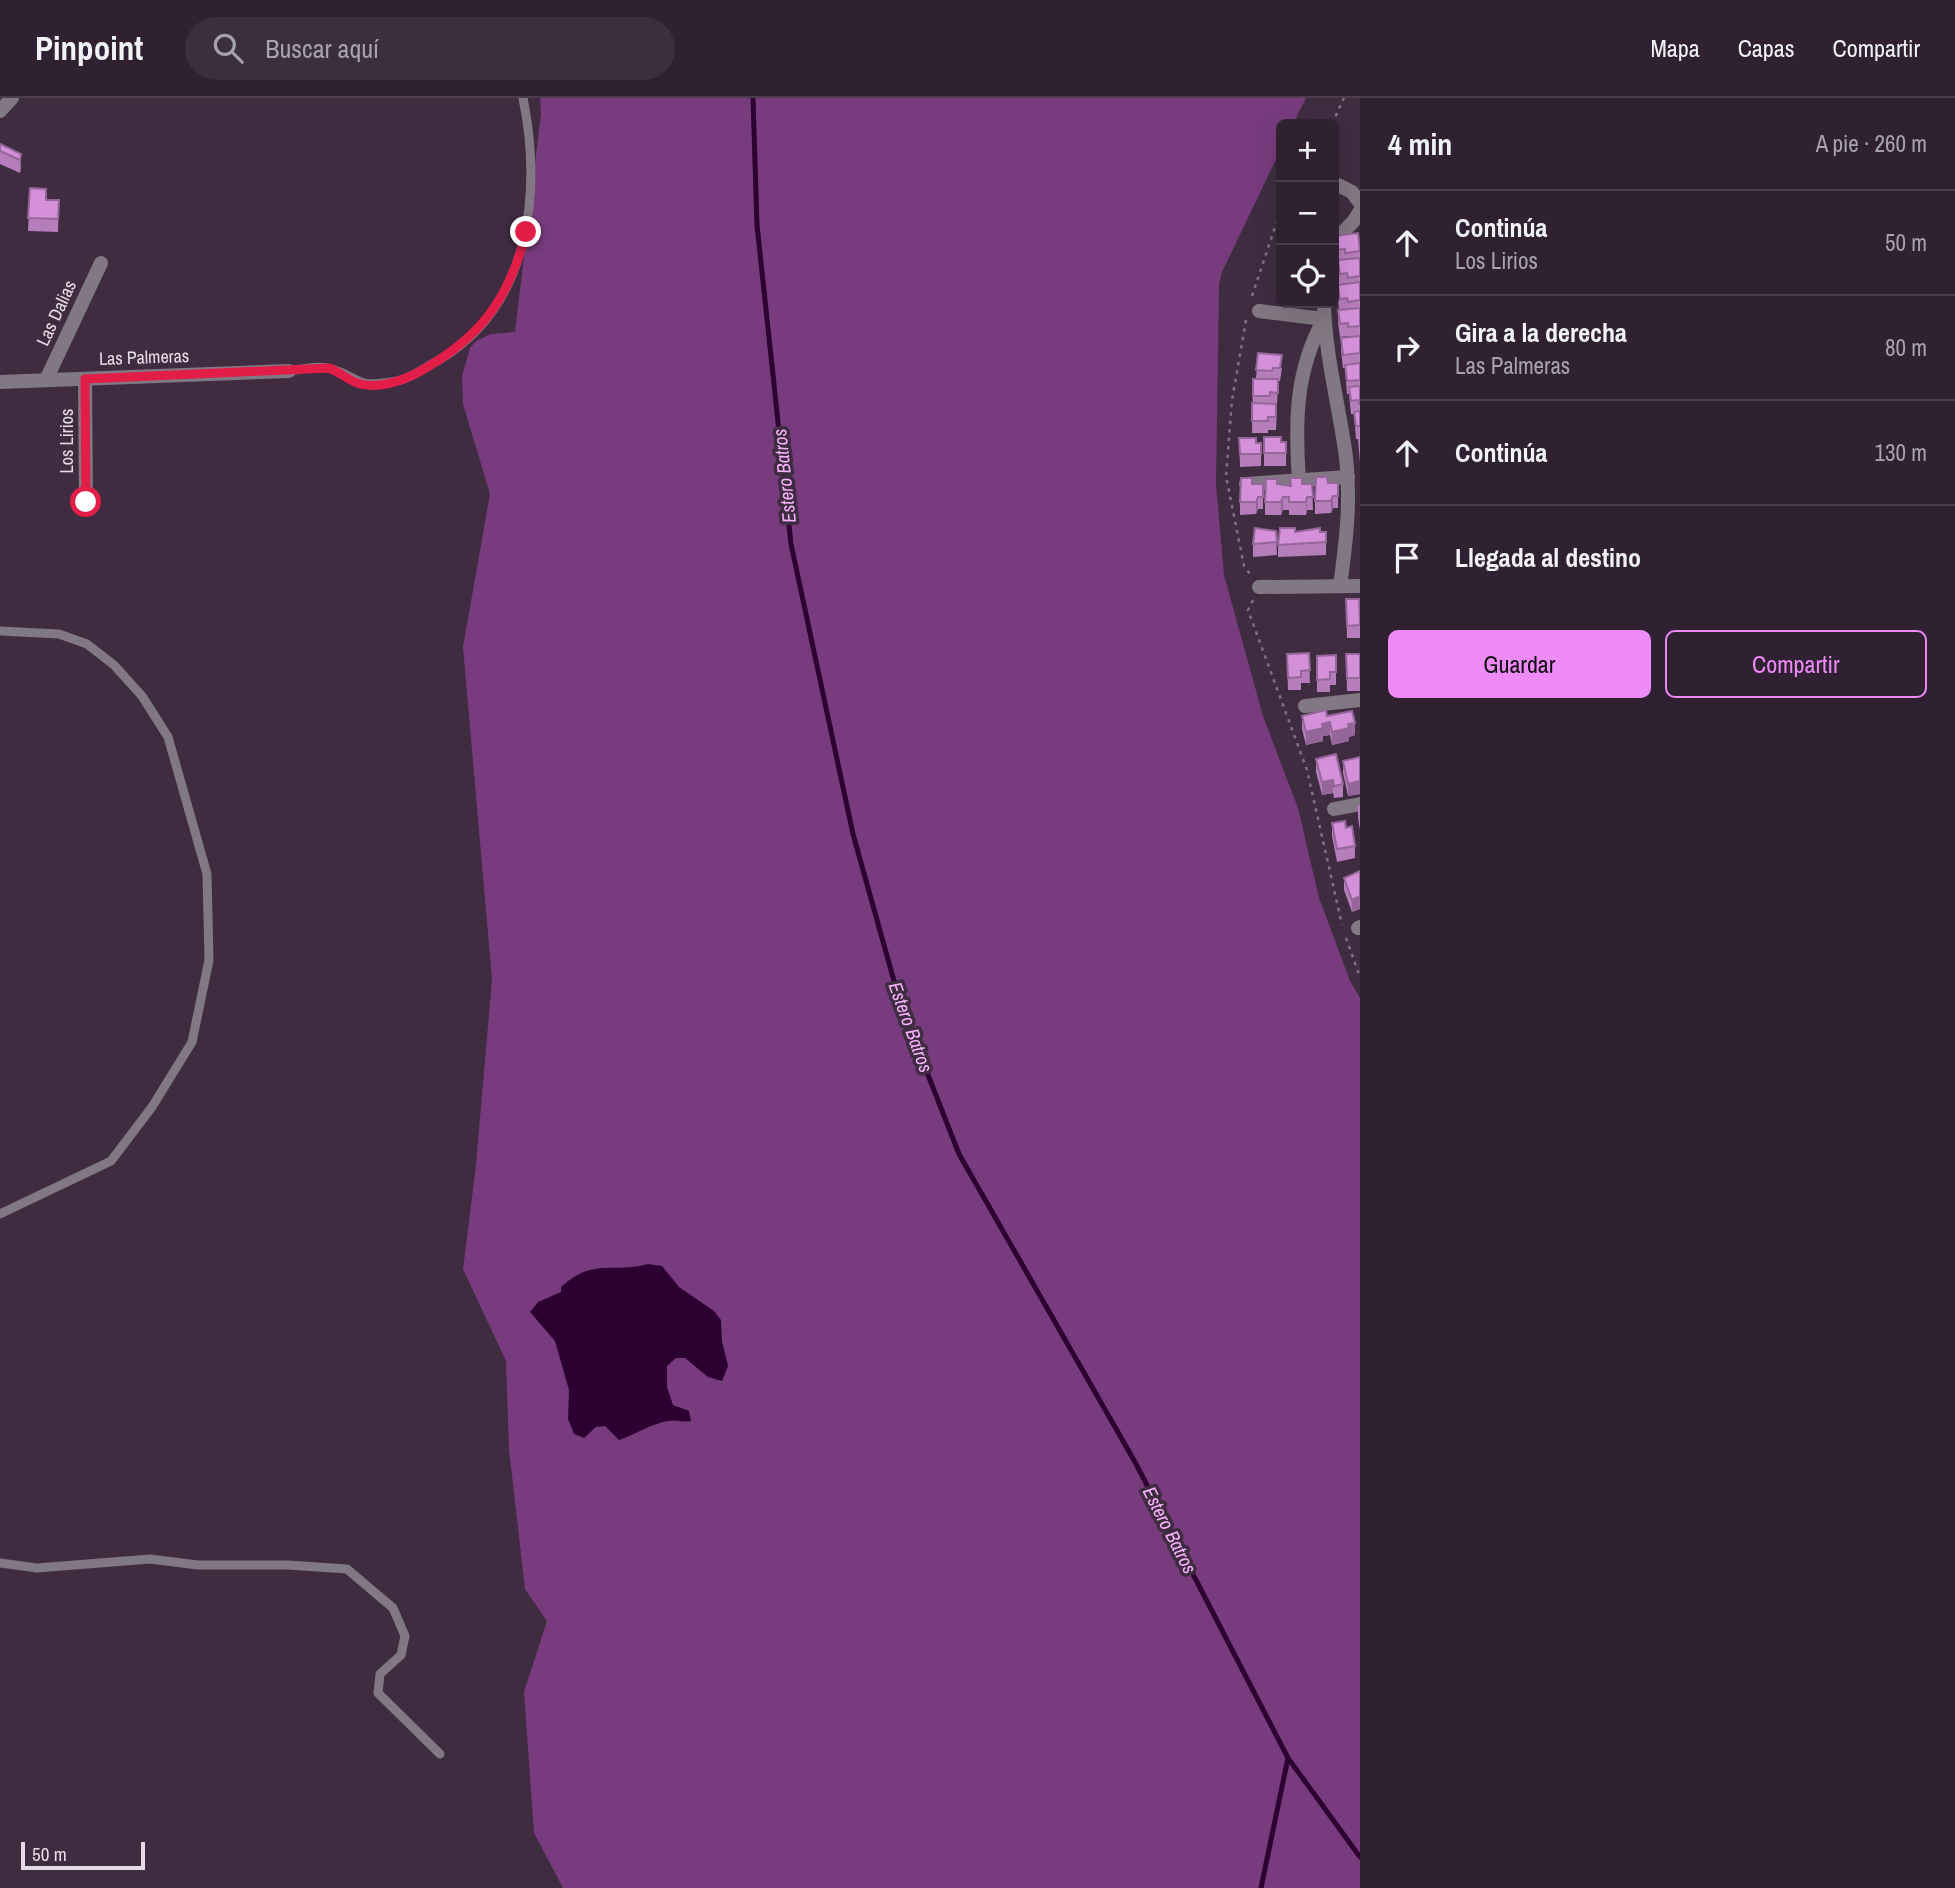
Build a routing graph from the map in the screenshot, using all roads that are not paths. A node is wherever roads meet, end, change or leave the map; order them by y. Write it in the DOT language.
graph roads {
  1 [pos="12,98"];
  2 [pos="523,98"];
  3 [pos="0,111"];
  4 [pos="1339,186"];
  5 [pos="1360,203"];
  6 [pos="1360,211"];
  7 [pos="1339,236"];
  8 [pos="101,263"];
  9 [pos="1253,306"];
  10 [pos="1324,308"];
  11 [pos="1324,319"];
  12 [pos="289,370"];
  13 [pos="85,379"];
  14 [pos="46,380"];
  15 [pos="0,382"];
  16 [pos="1348,477"];
  17 [pos="1299,481"];
  18 [pos="1246,484"];
  19 [pos="86,502"];
  20 [pos="1340,586"];
  21 [pos="1360,586"];
  22 [pos="1259,587"];
  23 [pos="0,631"];
  24 [pos="1360,700"];
  25 [pos="1305,706"];
  26 [pos="1360,804"];
  27 [pos="1334,809"];
  28 [pos="0,1214"];
  29 [pos="0,1563"];
  30 [pos="440,1754"];
  1 -- 3 [label="street"];
  2 -- 12 [label="lane"];
  4 -- 5 [label="street"];
  6 -- 7 [label="street"];
  8 -- 14 [label="street, Las Dalias"];
  9 -- 11 [label="street"];
  10 -- 11 [label="street"];
  11 -- 16 [label="street"];
  11 -- 17 [label="street"];
  12 -- 13 [label="street, Las Palmeras"];
  13 -- 14 [label="street, Las Palmeras"];
  13 -- 19 [label="street, Los Lirios"];
  14 -- 15 [label="street, Las Palmeras"];
  16 -- 17 [label="street"];
  16 -- 20 [label="street"];
  17 -- 18 [label="street"];
  20 -- 21 [label="street"];
  20 -- 22 [label="street"];
  23 -- 28 [label="lane"];
  24 -- 25 [label="street"];
  26 -- 27 [label="street"];
  29 -- 30 [label="lane"];
}
